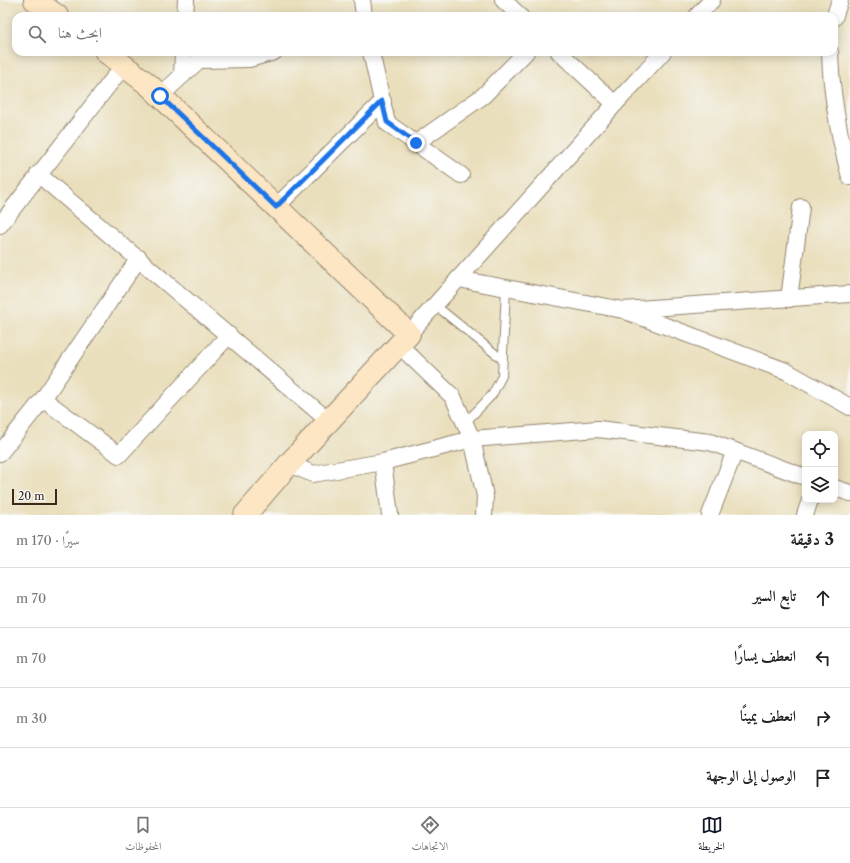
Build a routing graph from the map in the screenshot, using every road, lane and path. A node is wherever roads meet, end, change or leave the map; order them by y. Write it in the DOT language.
graph roads {
  1 [pos="35,0"];
  2 [pos="186,0"];
  3 [pos="362,0"];
  4 [pos="503,0"];
  5 [pos="712,0"];
  6 [pos="840,0"];
  7 [pos="52,12"];
  8 [pos="185,12"];
  9 [pos="364,12"];
  10 [pos="516,12"];
  11 [pos="701,12"];
  12 [pos="836,12"];
  13 [pos="112,56"];
  14 [pos="183,56"];
  15 [pos="260,56"];
  16 [pos="372,56"];
  17 [pos="522,56"];
  18 [pos="563,56"];
  19 [pos="659,56"];
  20 [pos="830,56"];
  21 [pos="124,65"];
  22 [pos="182,76"];
  23 [pos="160,96"];
  24 [pos="382,101"];
  25 [pos="615,104"];
  26 [pos="416,143"];
  27 [pos="847,156"];
  28 [pos="38,174"];
  29 [pos="461,175"];
  30 [pos="850,177"];
  31 [pos="276,207"];
  32 [pos="801,207"];
  33 [pos="0,225"];
  34 [pos="139,258"];
  35 [pos="458,279"];
  36 [pos="506,288"];
  37 [pos="850,294"];
  38 [pos="789,299"];
  39 [pos="435,305"];
  40 [pos="623,310"];
  41 [pos="229,335"];
  42 [pos="404,340"];
  43 [pos="504,360"];
  44 [pos="43,398"];
  45 [pos="850,407"];
  46 [pos="329,421"];
  47 [pos="465,423"];
  48 [pos="472,439"];
  49 [pos="735,451"];
  50 [pos="0,453"];
  51 [pos="383,462"];
  52 [pos="288,464"];
  53 [pos="802,476"];
  54 [pos="838,489"];
  55 [pos="850,493"];
  56 [pos="809,503"];
  57 [pos="245,515"];
  58 [pos="390,515"];
  59 [pos="484,515"];
  60 [pos="710,515"];
  61 [pos="805,515"];
  1 -- 7 [label="main road"];
  2 -- 8 [label="street"];
  3 -- 9 [label="street"];
  4 -- 10 [label="street"];
  5 -- 11 [label="street"];
  6 -- 12 [label="street"];
  13 -- 21 [label="main road"];
  14 -- 22 [label="street"];
  15 -- 22 [label="street"];
  16 -- 24 [label="street"];
  17 -- 26 [label="street"];
  18 -- 25 [label="street"];
  19 -- 25 [label="street"];
  20 -- 27 [label="street"];
  21 -- 23 [label="main road"];
  21 -- 28 [label="street"];
  22 -- 23 [label="street"];
  23 -- 31 [label="main road"];
  24 -- 26 [label="street"];
  24 -- 31 [label="street"];
  25 -- 35 [label="street"];
  26 -- 29 [label="street"];
  27 -- 30 [label="street"];
  28 -- 33 [label="street"];
  28 -- 34 [label="street"];
  31 -- 42 [label="main road"];
  32 -- 38 [label="street"];
  34 -- 41 [label="street"];
  34 -- 44 [label="street"];
  35 -- 36 [label="street"];
  35 -- 39 [label="street"];
  36 -- 40 [label="street"];
  36 -- 43 [label="lane"];
  37 -- 38 [label="street"];
  38 -- 40 [label="street"];
  39 -- 42 [label="street"];
  39 -- 43 [label="lane"];
  40 -- 45 [label="street"];
  41 -- 44 [label="street"];
  41 -- 46 [label="street"];
  42 -- 46 [label="main road"];
  42 -- 47 [label="street"];
  43 -- 47 [label="lane"];
  44 -- 50 [label="street"];
  46 -- 52 [label="main road"];
  47 -- 48 [label="street"];
  48 -- 49 [label="street"];
  48 -- 51 [label="street"];
  48 -- 59 [label="street"];
  49 -- 53 [label="street"];
  49 -- 60 [label="street"];
  51 -- 52 [label="street"];
  51 -- 58 [label="street"];
  52 -- 57 [label="main road"];
  54 -- 55 [label="street"];
  56 -- 61 [label="street"];
}
